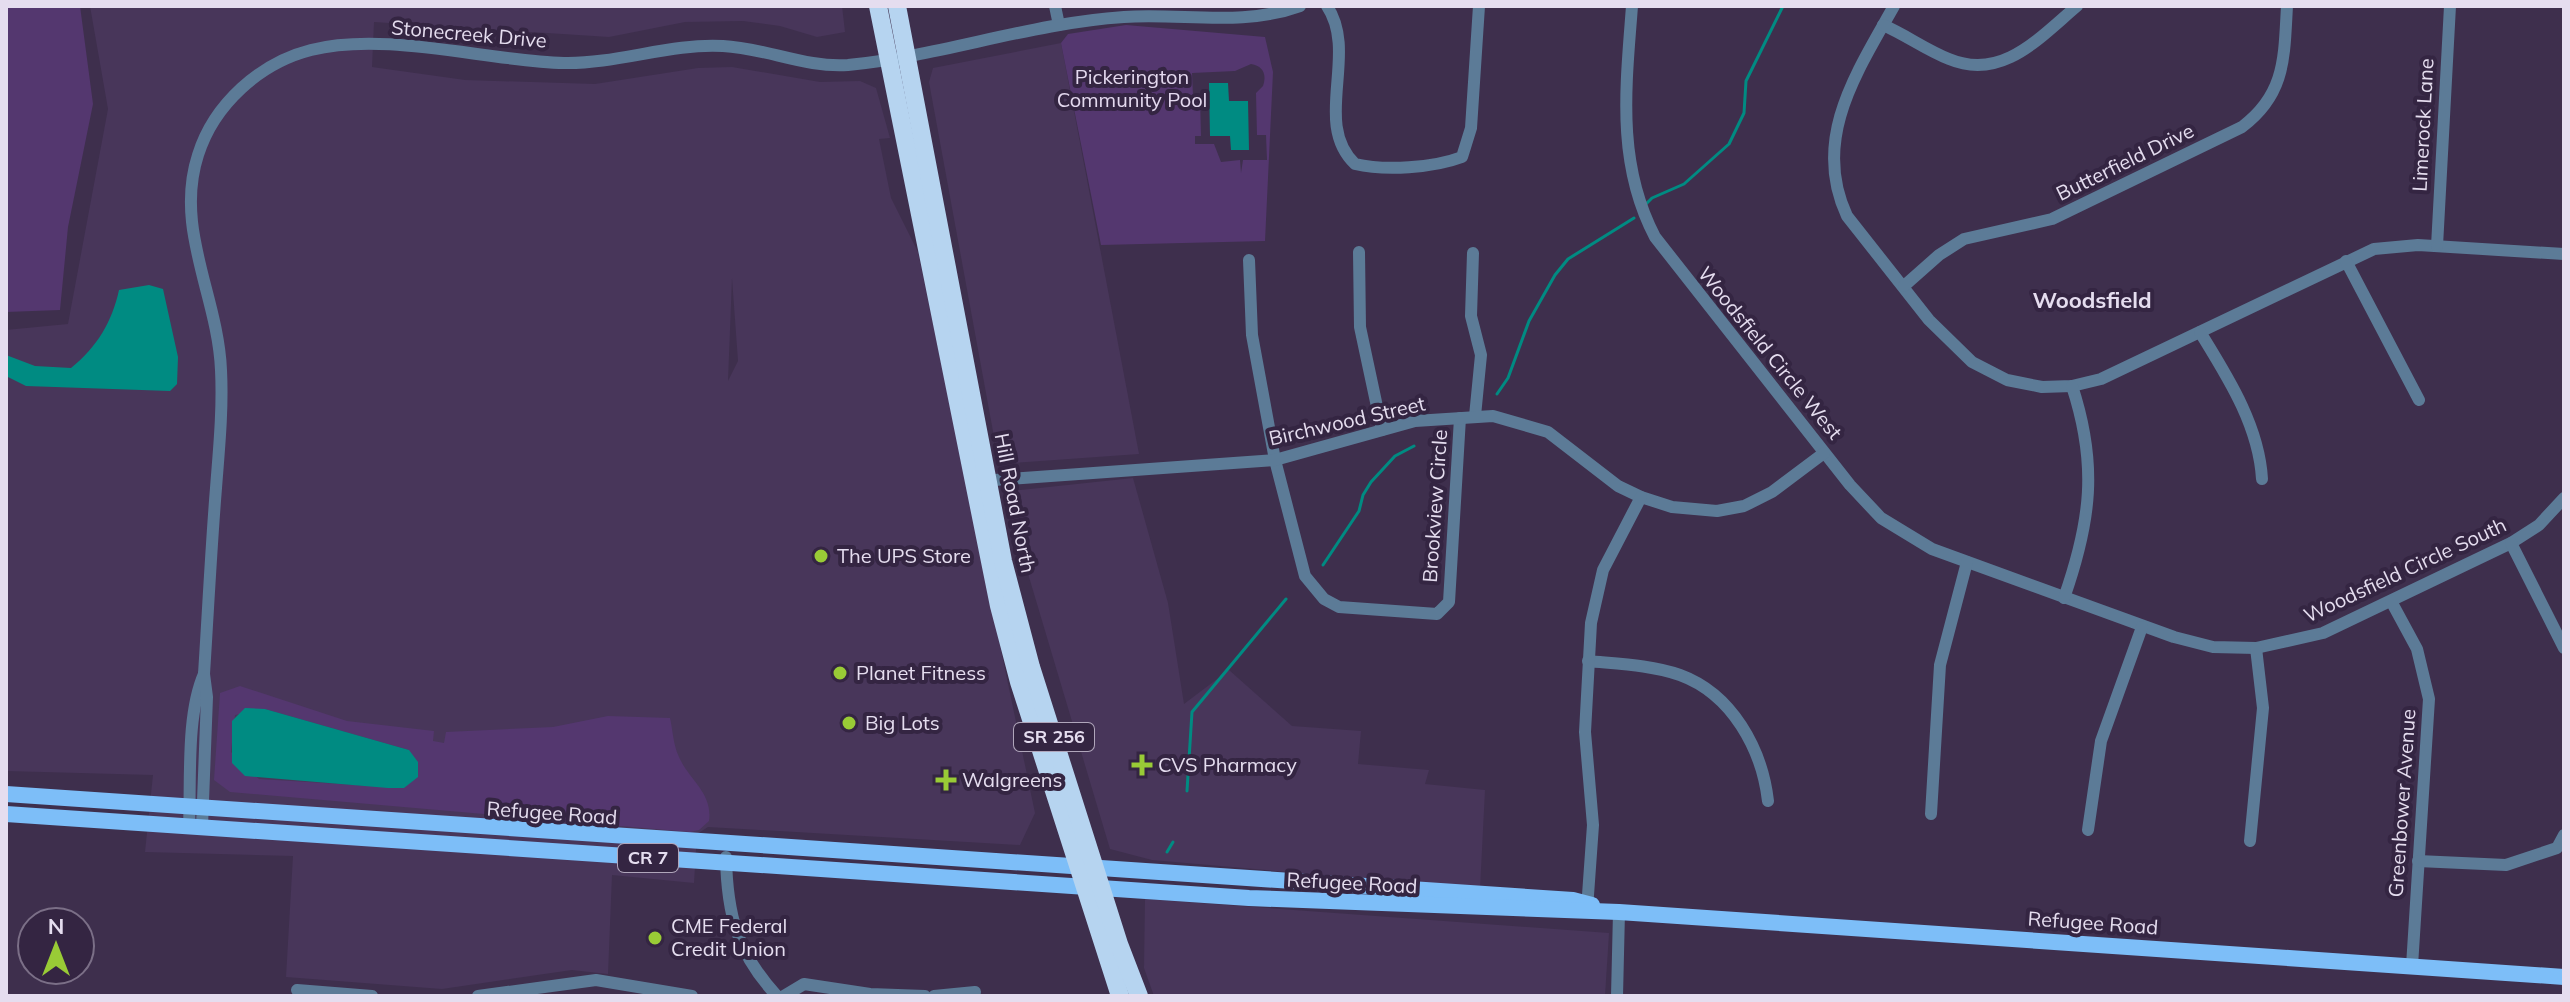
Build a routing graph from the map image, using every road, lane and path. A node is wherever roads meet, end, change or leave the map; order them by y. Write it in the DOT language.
graph roads {
  1 [pos="878,6"];
  2 [pos="897,6"];
  3 [pos="1055,6"];
  4 [pos="1300,6"];
  5 [pos="1327,6"];
  6 [pos="1479,6"];
  7 [pos="1632,6"];
  8 [pos="1894,6"];
  9 [pos="2077,6"];
  10 [pos="2287,6"];
  11 [pos="2450,6"];
  12 [pos="1186,12"];
  13 [pos="1059,25"];
  14 [pos="1883,25"];
  15 [pos="897,56"];
  16 [pos="2437,246"];
  17 [pos="1359,252"];
  18 [pos="1473,253"];
  19 [pos="2564,254"];
  20 [pos="1249,260"];
  21 [pos="2346,261"];
  22 [pos="1904,286"];
  23 [pos="2200,332"];
  24 [pos="2072,386"];
  25 [pos="2419,400"];
  26 [pos="1475,416"];
  27 [pos="1460,418"];
  28 [pos="1382,430"];
  29 [pos="1824,453"];
  30 [pos="1275,460"];
  31 [pos="2262,479"];
  32 [pos="985,481"];
  33 [pos="1641,497"];
  34 [pos="2564,498"];
  35 [pos="2511,543"];
  36 [pos="1967,562"];
  37 [pos="2064,598"];
  38 [pos="2391,601"];
  39 [pos="2142,627"];
  40 [pos="2256,648"];
  41 [pos="2564,648"];
  42 [pos="1588,661"];
  43 [pos="6,794"];
  44 [pos="1768,801"];
  45 [pos="196,809"];
  46 [pos="6,814"];
  47 [pos="1931,814"];
  48 [pos="196,826"];
  49 [pos="2088,830"];
  50 [pos="2564,835"];
  51 [pos="2250,841"];
  52 [pos="726,860"];
  53 [pos="2418,861"];
  54 [pos="1090,876"];
  55 [pos="1586,908"];
  56 [pos="1619,912"];
  57 [pos="2412,966"];
  58 [pos="2564,977"];
  59 [pos="297,990"];
  60 [pos="975,992"];
  61 [pos="372,996"];
  62 [pos="478,996"];
  63 [pos="692,996"];
  64 [pos="777,996"];
  65 [pos="784,996"];
  66 [pos="925,996"];
  67 [pos="934,996"];
  68 [pos="1120,996"];
  69 [pos="1139,996"];
  70 [pos="1617,996"];
  1 -- 15 [label="highway, Hill Road North / SR 256"];
  2 -- 15 [label="highway, Hill Road North / SR 256"];
  3 -- 13 [label="street"];
  4 -- 12 [label="street, Stonecreek Drive"];
  5 -- 6 [label="street"];
  7 -- 29 [label="street, Woodsfield Circle West"];
  8 -- 14 [label="street"];
  9 -- 14 [label="street"];
  10 -- 22 [label="street, Butterfield Drive"];
  11 -- 16 [label="street, Limerock Lane"];
  12 -- 13 [label="street, Stonecreek Drive"];
  13 -- 15 [label="street, Stonecreek Drive"];
  14 -- 22 [label="street"];
  15 -- 32 [label="highway, Hill Road North / SR 256"];
  15 -- 45 [label="street, Stonecreek Drive"];
  15 -- 54 [label="highway, Hill Road North / SR 256"];
  16 -- 19 [label="street"];
  16 -- 21 [label="street"];
  17 -- 28 [label="street"];
  18 -- 26 [label="street"];
  20 -- 30 [label="street"];
  21 -- 23 [label="street"];
  21 -- 25 [label="street"];
  22 -- 24 [label="street"];
  23 -- 24 [label="street"];
  23 -- 31 [label="street"];
  24 -- 37 [label="street"];
  26 -- 27 [label="street, Birchwood Street"];
  26 -- 33 [label="street, Birchwood Street"];
  27 -- 28 [label="street, Birchwood Street"];
  27 -- 30 [label="street, Brookview Circle"];
  28 -- 30 [label="street, Birchwood Street"];
  29 -- 33 [label="street, Birchwood Street"];
  29 -- 36 [label="street, Woodsfield Circle West"];
  30 -- 32 [label="street, Birchwood Street"];
  32 -- 54 [label="highway, Hill Road North / SR 256"];
  33 -- 42 [label="street"];
  34 -- 35 [label="street, Woodsfield Circle South"];
  35 -- 38 [label="street, Woodsfield Circle South"];
  35 -- 41 [label="street"];
  36 -- 37 [label="street, Woodsfield Circle West"];
  36 -- 47 [label="street"];
  37 -- 39 [label="street, Woodsfield Circle South"];
  38 -- 40 [label="street, Woodsfield Circle South"];
  38 -- 53 [label="street, Greenbower Avenue"];
  39 -- 40 [label="street, Woodsfield Circle South"];
  39 -- 49 [label="street"];
  40 -- 51 [label="street"];
  42 -- 44 [label="street"];
  42 -- 55 [label="street"];
  43 -- 45 [label="main road, Refugee Road / CR 7"];
  45 -- 48 [label="street, Stonecreek Drive"];
  45 -- 54 [label="main road, Refugee Road / CR 7"];
  46 -- 48 [label="main road, Refugee Road / CR 7"];
  48 -- 52 [label="main road, Refugee Road / CR 7"];
  50 -- 53 [label="street"];
  52 -- 54 [label="main road, Refugee Road / CR 7"];
  52 -- 64 [label="street"];
  53 -- 57 [label="street, Greenbower Avenue"];
  54 -- 55 [label="main road, Refugee Road / CR 7"];
  54 -- 55 [label="main road, Refugee Road"];
  54 -- 68 [label="highway, Hill Road North / SR 256"];
  54 -- 69 [label="highway, Hill Road North / SR 256"];
  55 -- 56 [label="main road, Refugee Road / CR 7"];
  56 -- 57 [label="main road, Refugee Road / CR 7"];
  56 -- 70 [label="street"];
  57 -- 58 [label="main road, Refugee Road / CR 7"];
  59 -- 61 [label="street"];
  60 -- 67 [label="street"];
  62 -- 63 [label="street"];
  65 -- 66 [label="street"];
}
